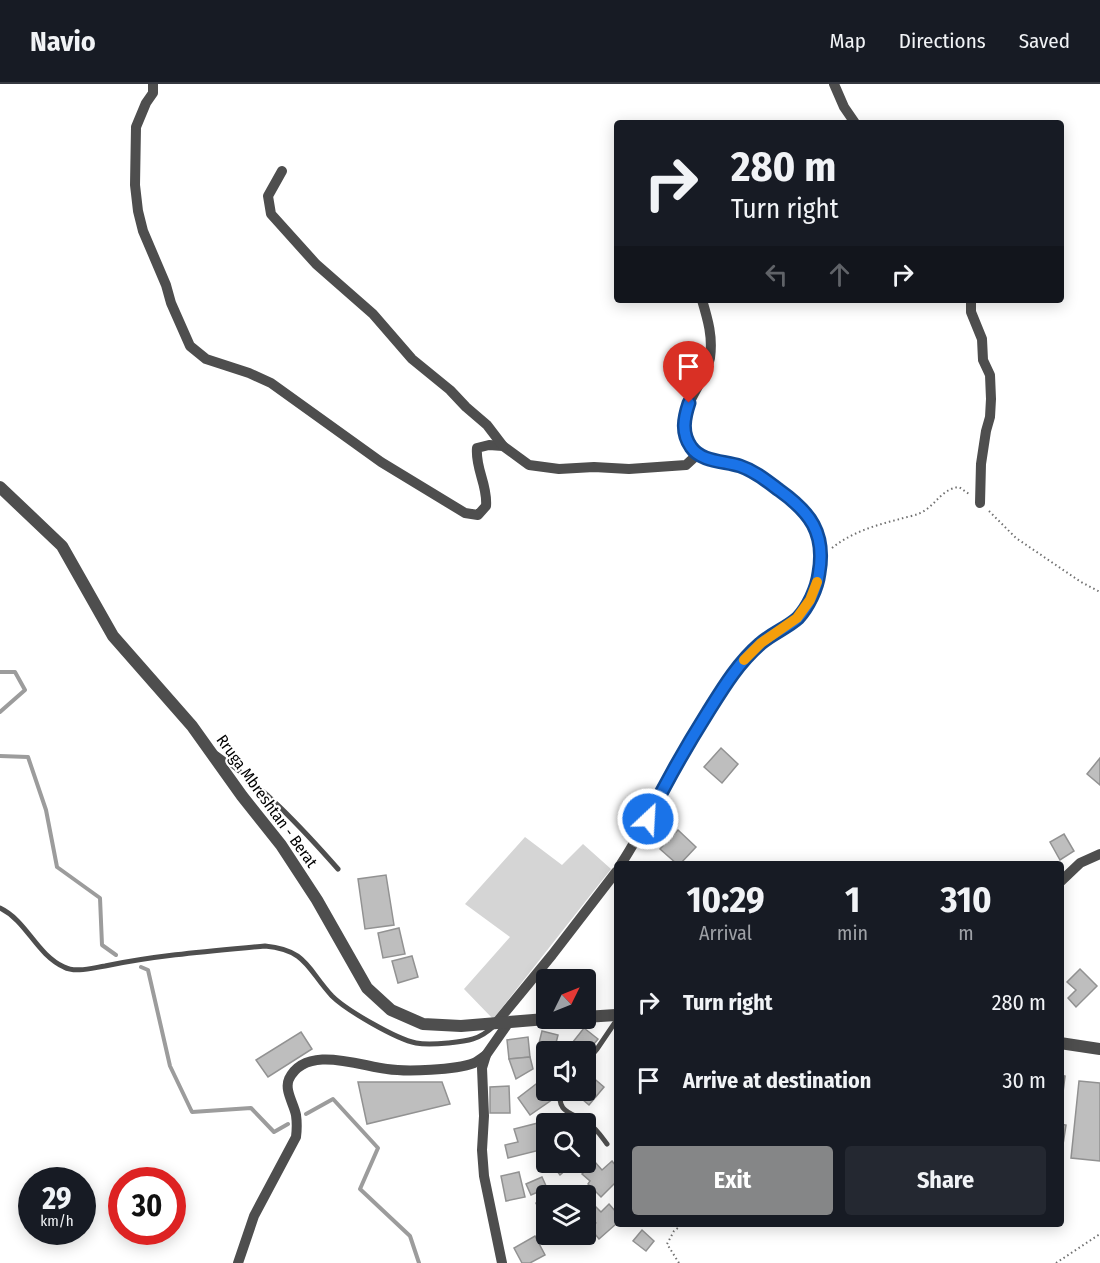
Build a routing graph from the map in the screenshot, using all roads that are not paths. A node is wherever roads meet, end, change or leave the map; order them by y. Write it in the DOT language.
graph roads {
  1 [pos="153,84"];
  2 [pos="834,84"];
  3 [pos="853,120"];
  4 [pos="282,171"];
  5 [pos="703,303"];
  6 [pos="971,303"];
  7 [pos="503,446"];
  8 [pos="698,453"];
  9 [pos="0,487"];
  10 [pos="980,503"];
  11 [pos="209,748"];
  12 [pos="1100,854"];
  13 [pos="623,861"];
  14 [pos="338,869"];
  15 [pos="614,875"];
  16 [pos="1064,878"];
  17 [pos="0,908"];
  18 [pos="614,1015"];
  19 [pos="596,1016"];
  20 [pos="536,1020"];
  21 [pos="503,1022"];
  22 [pos="614,1024"];
  23 [pos="1064,1044"];
  24 [pos="1100,1049"];
  25 [pos="596,1050"];
  26 [pos="486,1055"];
  27 [pos="560,1101"];
  28 [pos="607,1144"];
  29 [pos="238,1263"];
  30 [pos="502,1263"];
  1 -- 7 [label="street"];
  2 -- 3 [label="street"];
  4 -- 7 [label="street"];
  5 -- 8 [label="street"];
  6 -- 10 [label="street"];
  7 -- 8 [label="street"];
  8 -- 13 [label="street"];
  9 -- 11 [label="street, Rruga Mbreshtan - Berat"];
  11 -- 14 [label="lane"];
  11 -- 21 [label="street, Rruga Mbreshtan - Berat"];
  12 -- 16 [label="street"];
  15 -- 21 [label="street"];
  17 -- 21 [label="lane"];
  18 -- 19 [label="street"];
  20 -- 21 [label="street, Rruga Mbreshtan - Berat"];
  21 -- 26 [label="street"];
  22 -- 25 [label="lane"];
  23 -- 24 [label="street"];
  26 -- 29 [label="street"];
  26 -- 30 [label="street"];
  27 -- 28 [label="lane"];
}
